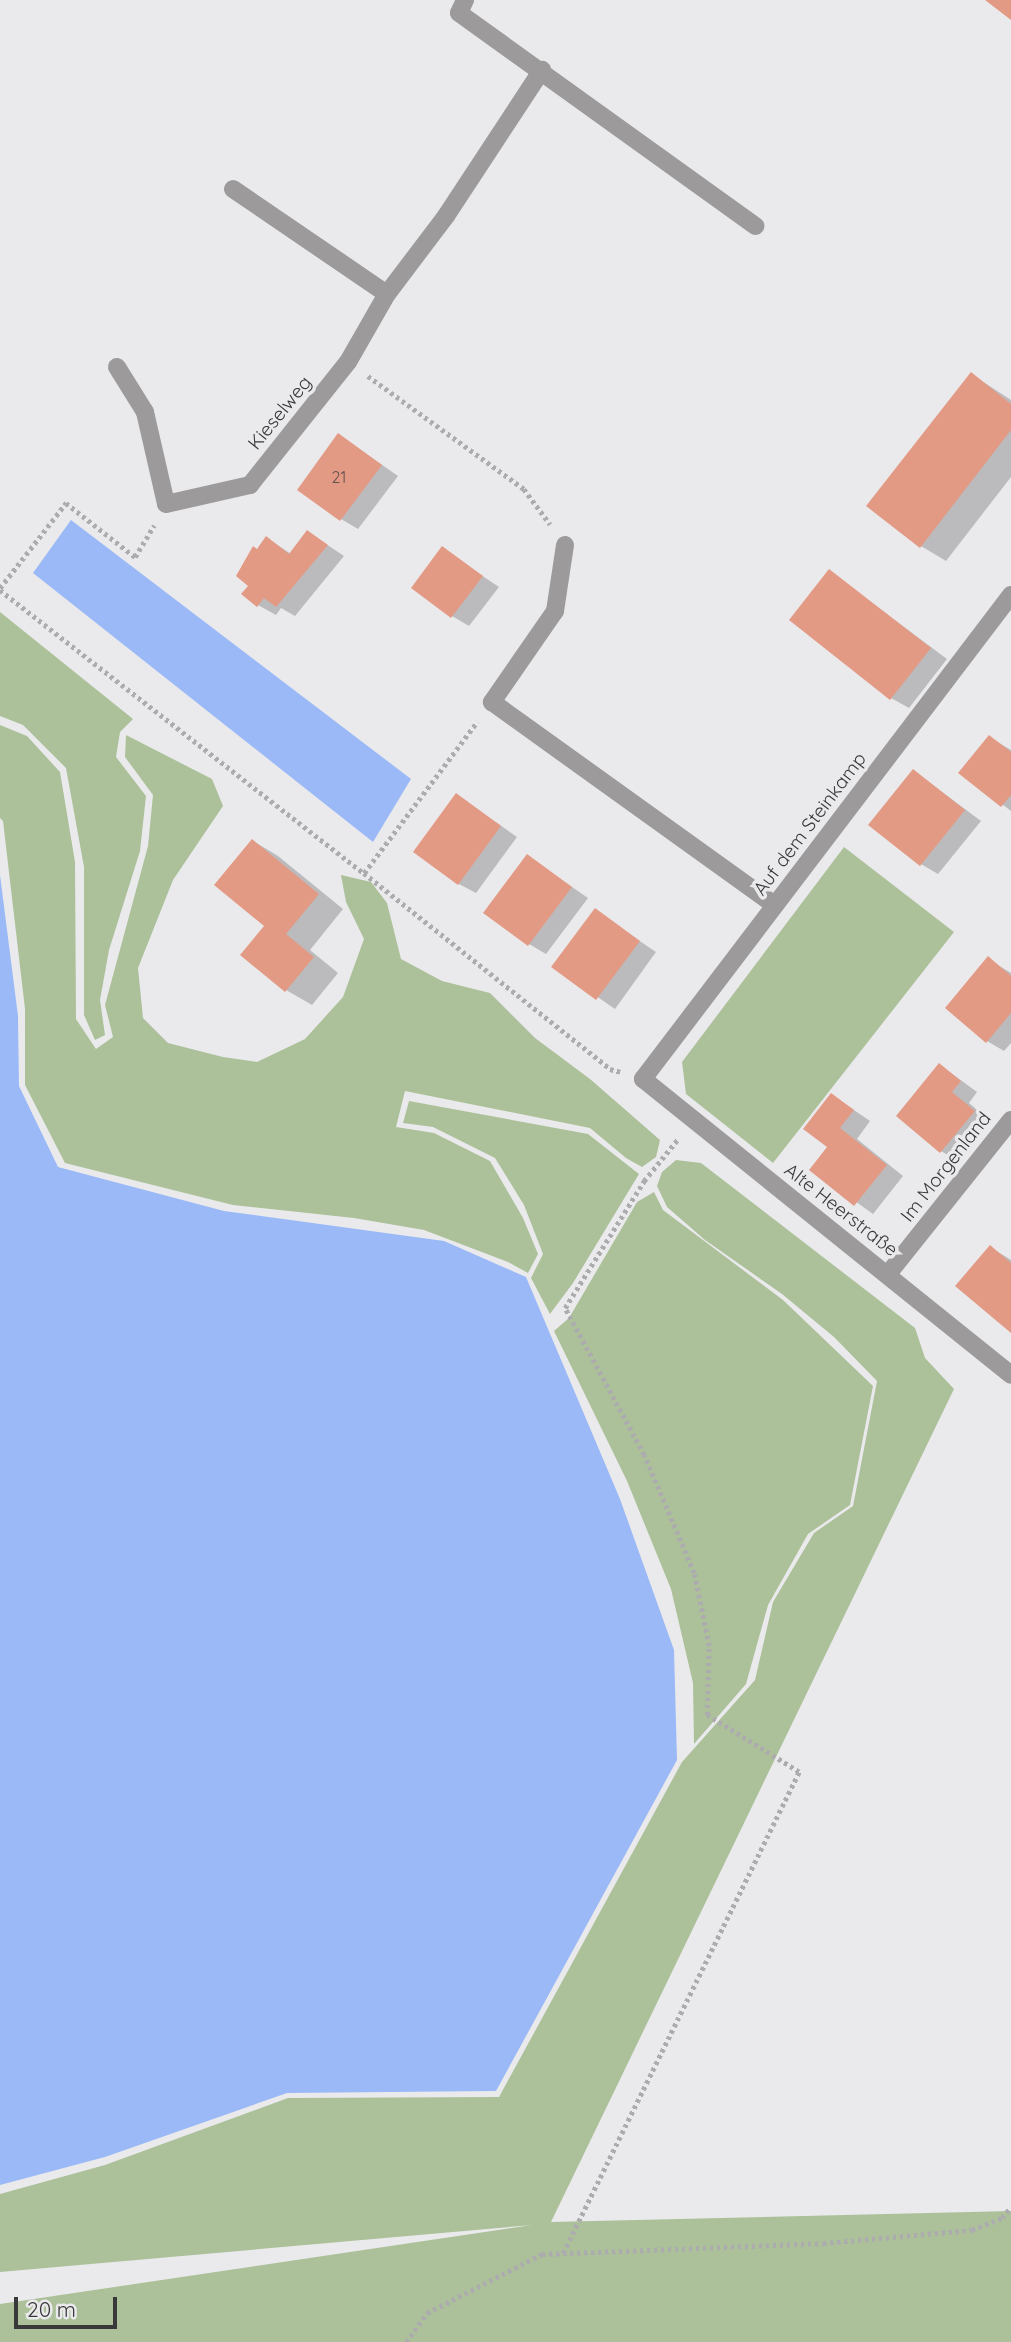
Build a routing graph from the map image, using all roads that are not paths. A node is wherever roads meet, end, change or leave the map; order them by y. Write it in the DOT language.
graph roads {
  1 [pos="465,0"];
  2 [pos="542,70"];
  3 [pos="233,189"];
  4 [pos="755,226"];
  5 [pos="387,294"];
  6 [pos="117,367"];
  7 [pos="565,545"];
  8 [pos="1011,595"];
  9 [pos="775,905"];
  10 [pos="643,1079"];
  11 [pos="1011,1120"];
  12 [pos="888,1274"];
  13 [pos="1011,1375"];
  1 -- 2 [label="street"];
  2 -- 4 [label="street"];
  2 -- 5 [label="street, Kieselweg"];
  3 -- 5 [label="street"];
  5 -- 6 [label="street, Kieselweg"];
  7 -- 9 [label="street"];
  8 -- 9 [label="street, Auf dem Steinkamp"];
  9 -- 10 [label="street, Auf dem Steinkamp"];
  10 -- 12 [label="street, Alte Heerstraße"];
  11 -- 12 [label="street, Im Morgenland"];
  12 -- 13 [label="street, Alte Heerstraße"];
}
